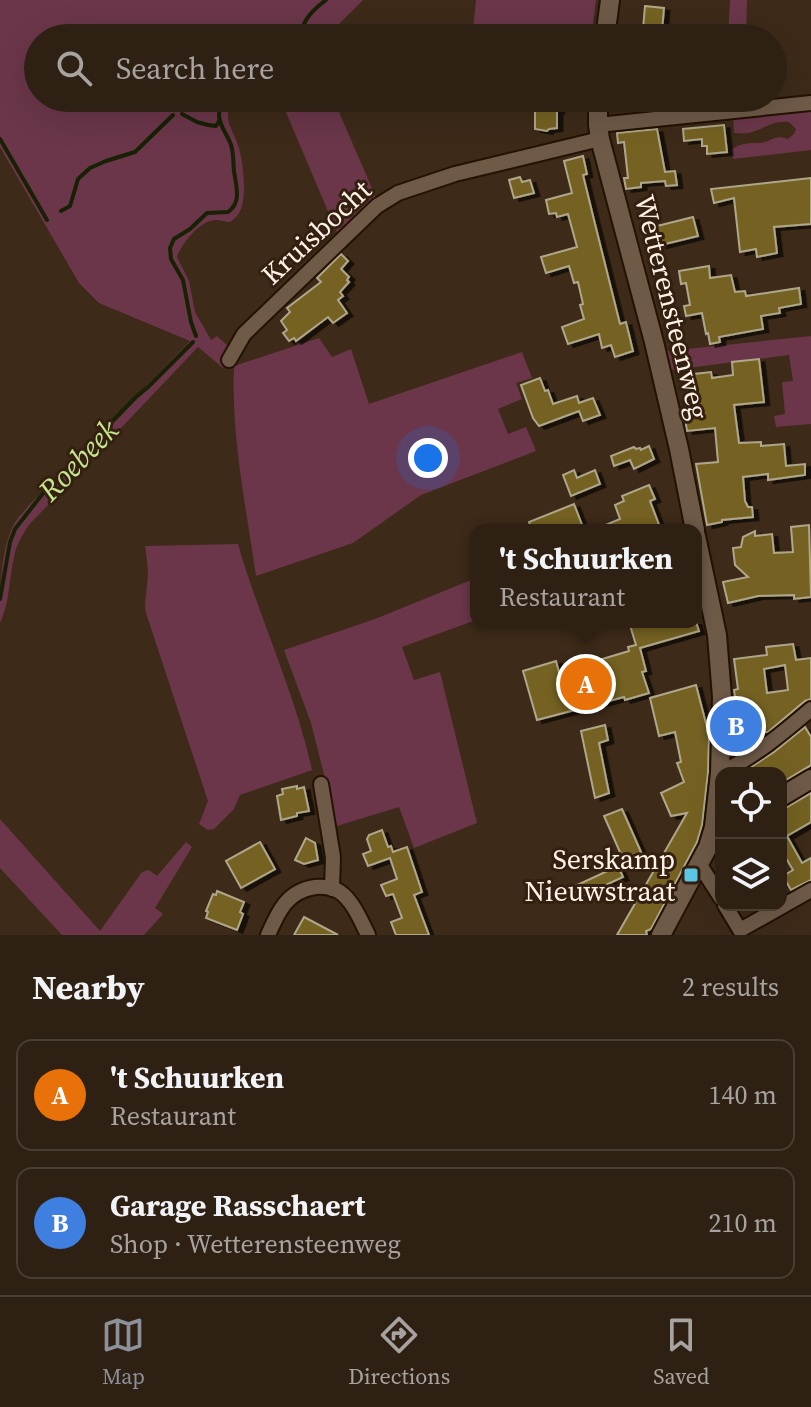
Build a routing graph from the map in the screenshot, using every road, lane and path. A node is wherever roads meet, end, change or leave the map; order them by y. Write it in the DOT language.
graph roads {
  1 [pos="610,0"];
  2 [pos="607,24"];
  3 [pos="811,103"];
  4 [pos="787,106"];
  5 [pos="598,112"];
  6 [pos="745,112"];
  7 [pos="599,132"];
  8 [pos="229,360"];
  9 [pos="694,524"];
  10 [pos="702,564"];
  11 [pos="811,709"];
  12 [pos="720,767"];
  13 [pos="732,767"];
  14 [pos="811,779"];
  15 [pos="321,784"];
  16 [pos="787,793"];
  17 [pos="715,834"];
  18 [pos="700,865"];
  19 [pos="332,889"];
  20 [pos="715,889"];
  21 [pos="811,890"];
  22 [pos="787,904"];
  23 [pos="729,911"];
  24 [pos="774,911"];
  25 [pos="268,935"];
  26 [pos="368,935"];
  27 [pos="661,935"];
  1 -- 2 [label="street"];
  3 -- 4 [label="street, Kruisbocht"];
  5 -- 7 [label="street, Wetterensteenweg"];
  6 -- 7 [label="street, Kruisbocht"];
  7 -- 8 [label="street, Kruisbocht"];
  7 -- 9 [label="street, Wetterensteenweg"];
  10 -- 12 [label="street"];
  11 -- 13 [label="street"];
  14 -- 16 [label="street"];
  15 -- 19 [label="street"];
  17 -- 18 [label="street"];
  18 -- 20 [label="street"];
  18 -- 27 [label="street"];
  19 -- 25 [label="street"];
  19 -- 26 [label="street"];
  21 -- 22 [label="street"];
  23 -- 24 [label="street"];
}
